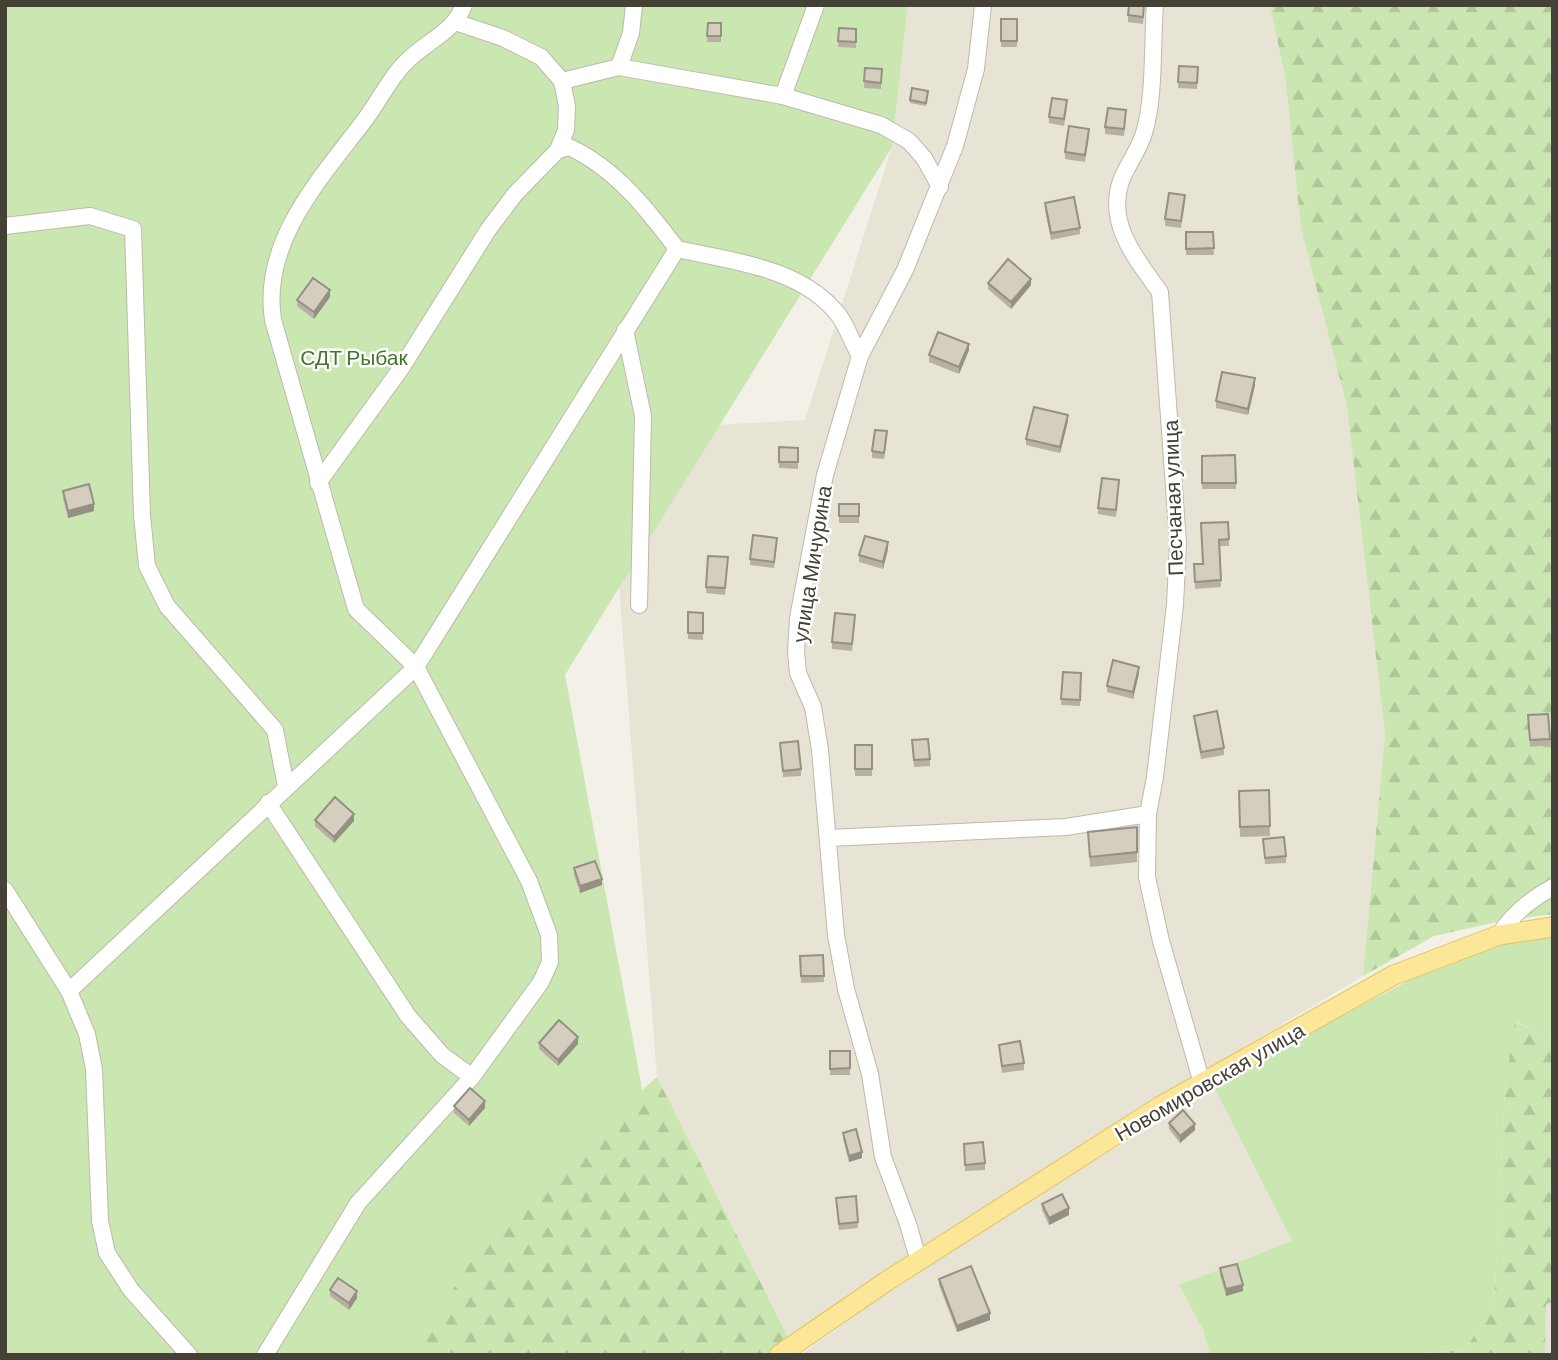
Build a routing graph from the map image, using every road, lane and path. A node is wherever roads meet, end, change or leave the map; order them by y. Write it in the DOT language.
graph roads {
  1 [pos="464,5"];
  2 [pos="634,5"];
  3 [pos="816,5"];
  4 [pos="983,5"];
  5 [pos="1155,5"];
  6 [pos="458,23"];
  7 [pos="618,67"];
  8 [pos="562,81"];
  9 [pos="783,96"];
  10 [pos="558,150"];
  11 [pos="940,187"];
  12 [pos="5,226"];
  13 [pos="677,249"];
  14 [pos="625,330"];
  15 [pos="860,356"];
  16 [pos="318,483"];
  17 [pos="639,605"];
  18 [pos="416,667"];
  19 [pos="286,786"];
  20 [pos="268,803"];
  21 [pos="1148,814"];
  22 [pos="828,838"];
  23 [pos="1553,887"];
  24 [pos="5,890"];
  25 [pos="1553,927"];
  26 [pos="1499,935"];
  27 [pos="69,991"];
  28 [pos="472,1077"];
  29 [pos="1202,1083"];
  30 [pos="919,1262"];
  31 [pos="188,1355"];
  32 [pos="265,1355"];
  33 [pos="779,1355"];
  1 -- 6 [label="street"];
  2 -- 7 [label="street"];
  3 -- 9 [label="street"];
  4 -- 11 [label="street, улица Мичурина"];
  5 -- 21 [label="street, Песчаная улица"];
  6 -- 8 [label="street"];
  6 -- 16 [label="street"];
  7 -- 8 [label="street"];
  7 -- 9 [label="street"];
  8 -- 10 [label="street"];
  9 -- 11 [label="street"];
  10 -- 13 [label="street"];
  10 -- 16 [label="street"];
  11 -- 15 [label="street, улица Мичурина"];
  12 -- 19 [label="street"];
  13 -- 14 [label="street"];
  13 -- 15 [label="street"];
  14 -- 17 [label="street"];
  14 -- 18 [label="street"];
  15 -- 22 [label="street, улица Мичурина"];
  16 -- 18 [label="street"];
  18 -- 19 [label="street"];
  18 -- 28 [label="street"];
  19 -- 20 [label="street"];
  20 -- 27 [label="street"];
  20 -- 28 [label="street"];
  21 -- 22 [label="street"];
  21 -- 29 [label="street, Песчаная улица"];
  22 -- 30 [label="street, улица Мичурина"];
  23 -- 26 [label="street"];
  24 -- 27 [label="street"];
  25 -- 26 [label="main road, Новомировская улица"];
  26 -- 29 [label="main road, Новомировская улица"];
  27 -- 31 [label="street"];
  28 -- 32 [label="street"];
  29 -- 30 [label="main road, Новомировская улица"];
  30 -- 33 [label="main road, Новомировская улица"];
}
